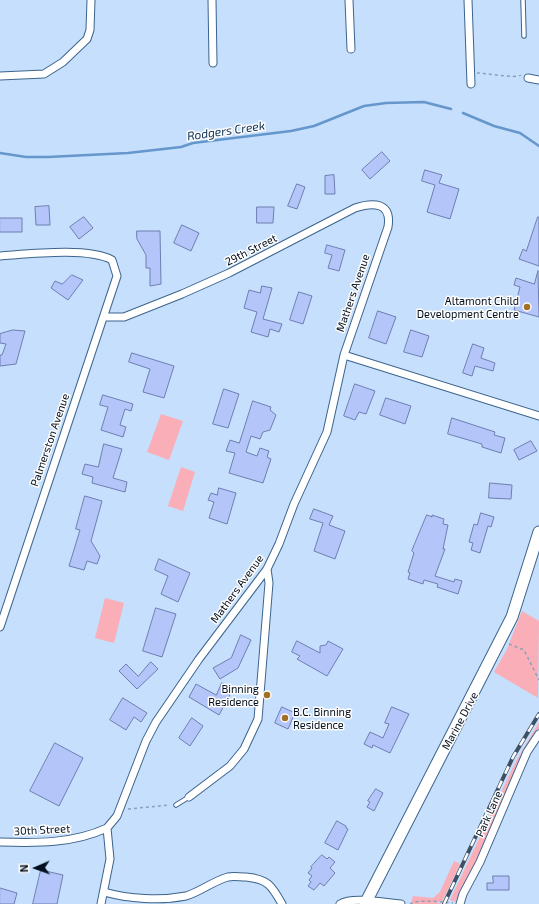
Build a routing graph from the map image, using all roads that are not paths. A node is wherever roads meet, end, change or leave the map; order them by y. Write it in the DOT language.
graph roads {
  1 [pos="91,0"];
  2 [pos="212,0"];
  3 [pos="349,0"];
  4 [pos="468,0"];
  5 [pos="523,0"];
  6 [pos="524,36"];
  7 [pos="351,49"];
  8 [pos="212,63"];
  9 [pos="0,76"];
  10 [pos="528,78"];
  11 [pos="539,80"];
  12 [pos="471,84"];
  13 [pos="388,227"];
  14 [pos="0,256"];
  15 [pos="104,317"];
  16 [pos="344,355"];
  17 [pos="539,416"];
  18 [pos="539,532"];
  19 [pos="267,569"];
  20 [pos="2,613"];
  21 [pos="0,627"];
  22 [pos="539,734"];
  23 [pos="189,797"];
  24 [pos="176,805"];
  25 [pos="107,828"];
  26 [pos="0,842"];
  27 [pos="104,892"];
  28 [pos="366,903"];
  29 [pos="101,904"];
  30 [pos="282,904"];
  31 [pos="340,904"];
  32 [pos="401,904"];
  33 [pos="457,904"];
  1 -- 9 [label="street"];
  2 -- 8 [label="street"];
  3 -- 7 [label="street"];
  4 -- 12 [label="street"];
  5 -- 6 [label="lane"];
  10 -- 11 [label="street"];
  13 -- 15 [label="street, 29th Street"];
  13 -- 16 [label="street, Mathers Avenue"];
  14 -- 15 [label="street, Palmerston Avenue"];
  15 -- 20 [label="street, Palmerston Avenue"];
  16 -- 17 [label="street"];
  16 -- 19 [label="street, Mathers Avenue"];
  18 -- 28 [label="main road, Marine Drive"];
  19 -- 23 [label="street"];
  19 -- 25 [label="street, Mathers Avenue"];
  20 -- 21 [label="street, Palmerston Avenue"];
  22 -- 33 [label="street, Park Lane"];
  23 -- 24 [label="lane"];
  25 -- 26 [label="street, 30th Street"];
  25 -- 27 [label="street"];
  27 -- 29 [label="street"];
  27 -- 30 [label="street"];
  28 -- 31 [label="street"];
  28 -- 32 [label="street"];
}
